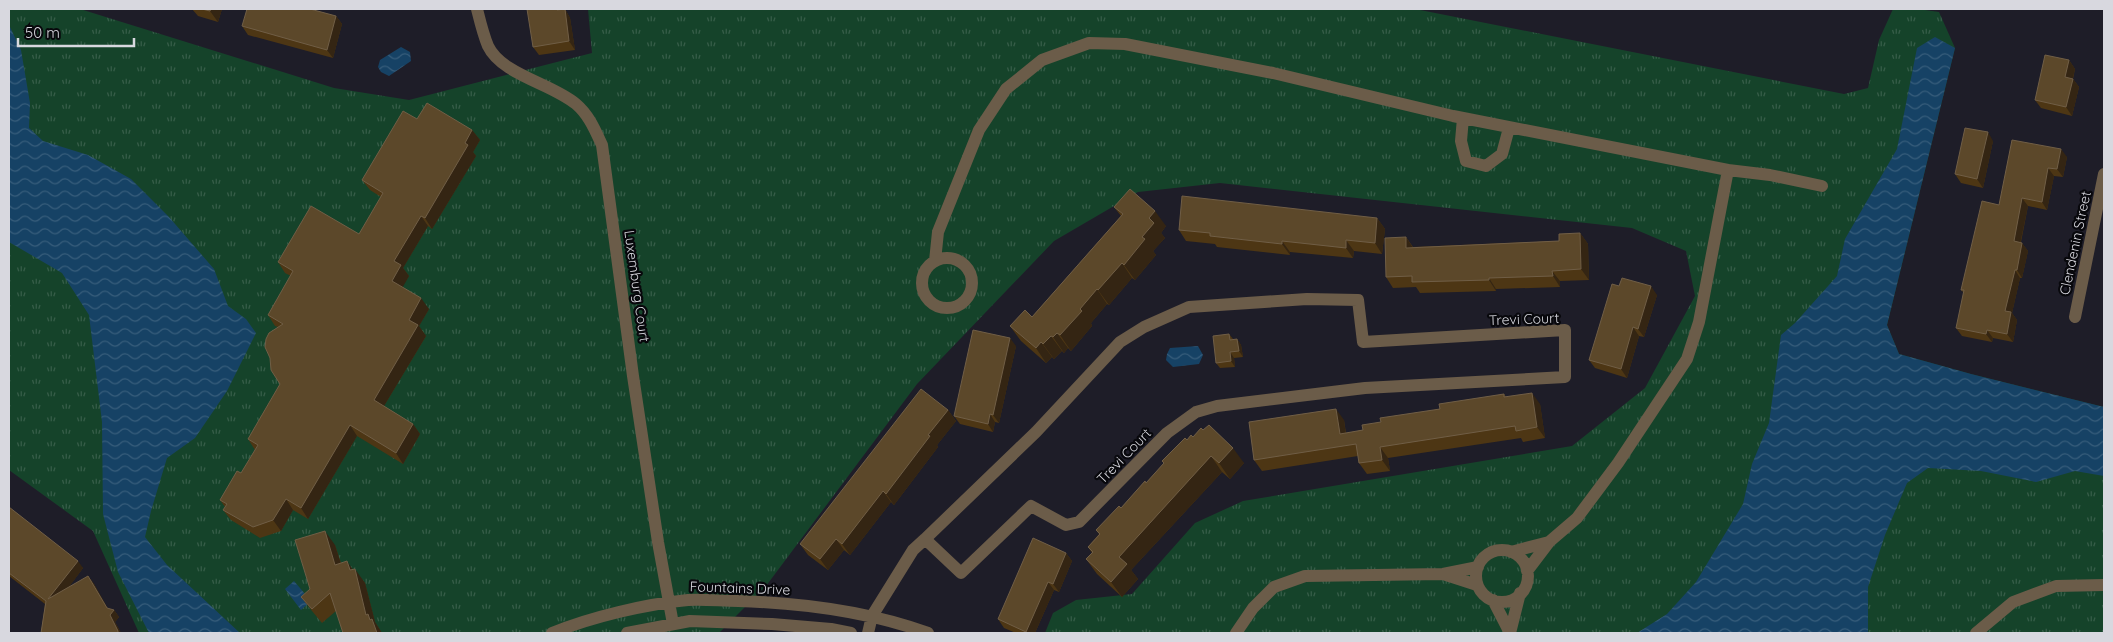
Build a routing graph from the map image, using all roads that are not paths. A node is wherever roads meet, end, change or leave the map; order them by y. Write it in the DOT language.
graph roads {
  1 [pos="477,9"];
  2 [pos="1463,118"];
  3 [pos="1509,128"];
  4 [pos="1728,170"];
  5 [pos="2104,174"];
  6 [pos="1822,186"];
  7 [pos="935,261"];
  8 [pos="2075,318"];
  9 [pos="925,539"];
  10 [pos="1549,542"];
  11 [pos="1511,552"];
  12 [pos="1478,567"];
  13 [pos="1527,572"];
  14 [pos="1443,574"];
  15 [pos="1477,585"];
  16 [pos="2104,585"];
  17 [pos="1520,593"];
  18 [pos="1493,600"];
  19 [pos="670,603"];
  20 [pos="872,616"];
  21 [pos="673,624"];
  22 [pos="552,633"];
  23 [pos="627,633"];
  24 [pos="851,633"];
  25 [pos="868,633"];
  26 [pos="928,633"];
  27 [pos="1236,633"];
  28 [pos="1510,633"];
  29 [pos="1976,633"];
  1 -- 19 [label="street, Luxemburg Court"];
  2 -- 3 [label="street"];
  2 -- 3 [label="street"];
  2 -- 7 [label="street"];
  3 -- 4 [label="street"];
  4 -- 6 [label="street"];
  4 -- 10 [label="street"];
  5 -- 8 [label="street, Clendenin Street"];
  7 -- 7 [label="street"];
  9 -- 9 [label="street, Trevi Court"];
  9 -- 20 [label="street, Trevi Court"];
  10 -- 11 [label="street"];
  10 -- 13 [label="street"];
  11 -- 12 [label="street"];
  11 -- 13 [label="street"];
  12 -- 14 [label="street"];
  12 -- 15 [label="street"];
  13 -- 17 [label="street"];
  14 -- 15 [label="street"];
  14 -- 27 [label="street"];
  15 -- 18 [label="street"];
  16 -- 29 [label="street"];
  17 -- 18 [label="street"];
  17 -- 28 [label="street"];
  18 -- 28 [label="street"];
  19 -- 20 [label="street, Fountains Drive"];
  19 -- 21 [label="street, Luxemburg Court"];
  19 -- 22 [label="street, Fountains Drive"];
  20 -- 25 [label="street, Trevi Court"];
  20 -- 26 [label="street, Fountains Drive"];
  21 -- 23 [label="street"];
  21 -- 24 [label="street"];
}
